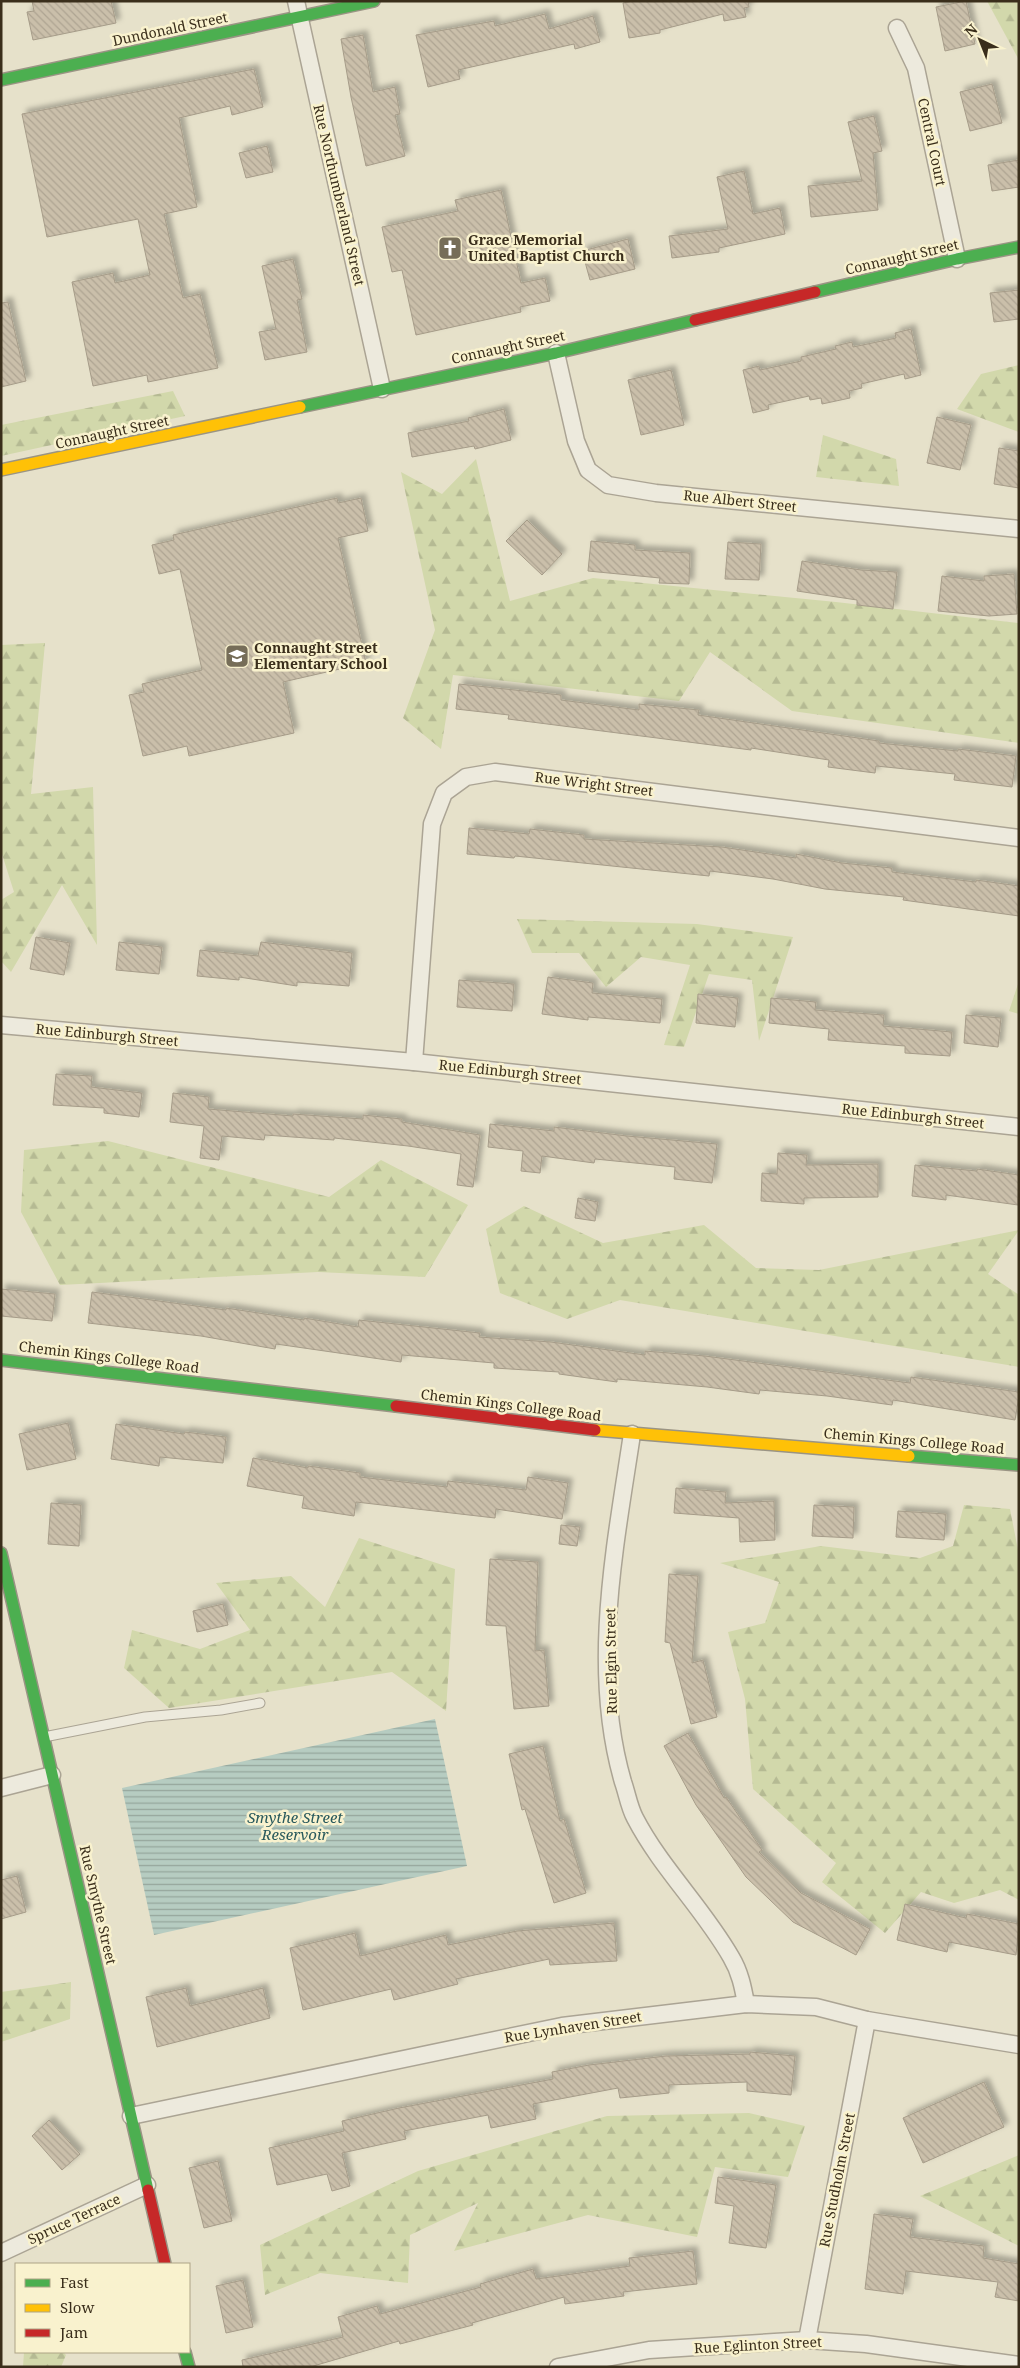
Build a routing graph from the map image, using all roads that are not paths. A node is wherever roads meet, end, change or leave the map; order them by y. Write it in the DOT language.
graph roads {
  1 [pos="374,1"];
  2 [pos="297,9"];
  3 [pos="897,28"];
  4 [pos="1,80"];
  5 [pos="1019,247"];
  6 [pos="958,259"];
  7 [pos="556,353"];
  8 [pos="382,389"];
  9 [pos="1,470"];
  10 [pos="1019,529"];
  11 [pos="1019,838"];
  12 [pos="1,1025"];
  13 [pos="414,1062"];
  14 [pos="1019,1127"];
  15 [pos="1,1360"];
  16 [pos="632,1434"];
  17 [pos="1019,1465"];
  18 [pos="1,1553"];
  19 [pos="260,1703"];
  20 [pos="44,1737"];
  21 [pos="52,1775"];
  22 [pos="1,1788"];
  23 [pos="746,2004"];
  24 [pos="867,2020"];
  25 [pos="1019,2045"];
  26 [pos="131,2116"];
  27 [pos="147,2185"];
  28 [pos="1,2253"];
  29 [pos="165,2263"];
  30 [pos="807,2340"];
  31 [pos="185,2353"];
  32 [pos="1019,2365"];
  33 [pos="188,2367"];
  34 [pos="558,2367"];
  1 -- 2 [label="street, Dundonald Street"];
  2 -- 4 [label="street, Dundonald Street"];
  2 -- 8 [label="street, Rue Northumberland Street"];
  3 -- 6 [label="street, Central Court"];
  5 -- 6 [label="street, Connaught Street"];
  6 -- 7 [label="street, Connaught Street"];
  7 -- 8 [label="street, Connaught Street"];
  7 -- 10 [label="street, Rue Albert Street"];
  8 -- 9 [label="street, Connaught Street"];
  11 -- 13 [label="street, Rue Wright Street"];
  12 -- 13 [label="street, Rue Edinburgh Street"];
  13 -- 14 [label="street, Rue Edinburgh Street"];
  15 -- 16 [label="street, Chemin Kings College Road"];
  16 -- 17 [label="street, Chemin Kings College Road"];
  16 -- 23 [label="street, Rue Elgin Street"];
  18 -- 20 [label="street, Rue Smythe Street"];
  19 -- 20 [label="lane"];
  20 -- 21 [label="street, Rue Smythe Street"];
  21 -- 22 [label="street"];
  21 -- 26 [label="street, Rue Smythe Street"];
  23 -- 24 [label="street, Rue Lynhaven Street"];
  23 -- 26 [label="street, Rue Lynhaven Street"];
  24 -- 25 [label="street, Rue Lynhaven Street"];
  24 -- 30 [label="street, Rue Studholm Street"];
  26 -- 27 [label="street, Rue Smythe Street"];
  27 -- 28 [label="street, Spruce Terrace"];
  27 -- 29 [label="street, Rue Smythe Street"];
  30 -- 32 [label="street, Rue Eglinton Street"];
  30 -- 34 [label="street, Rue Eglinton Street"];
  31 -- 33 [label="street"];
}
